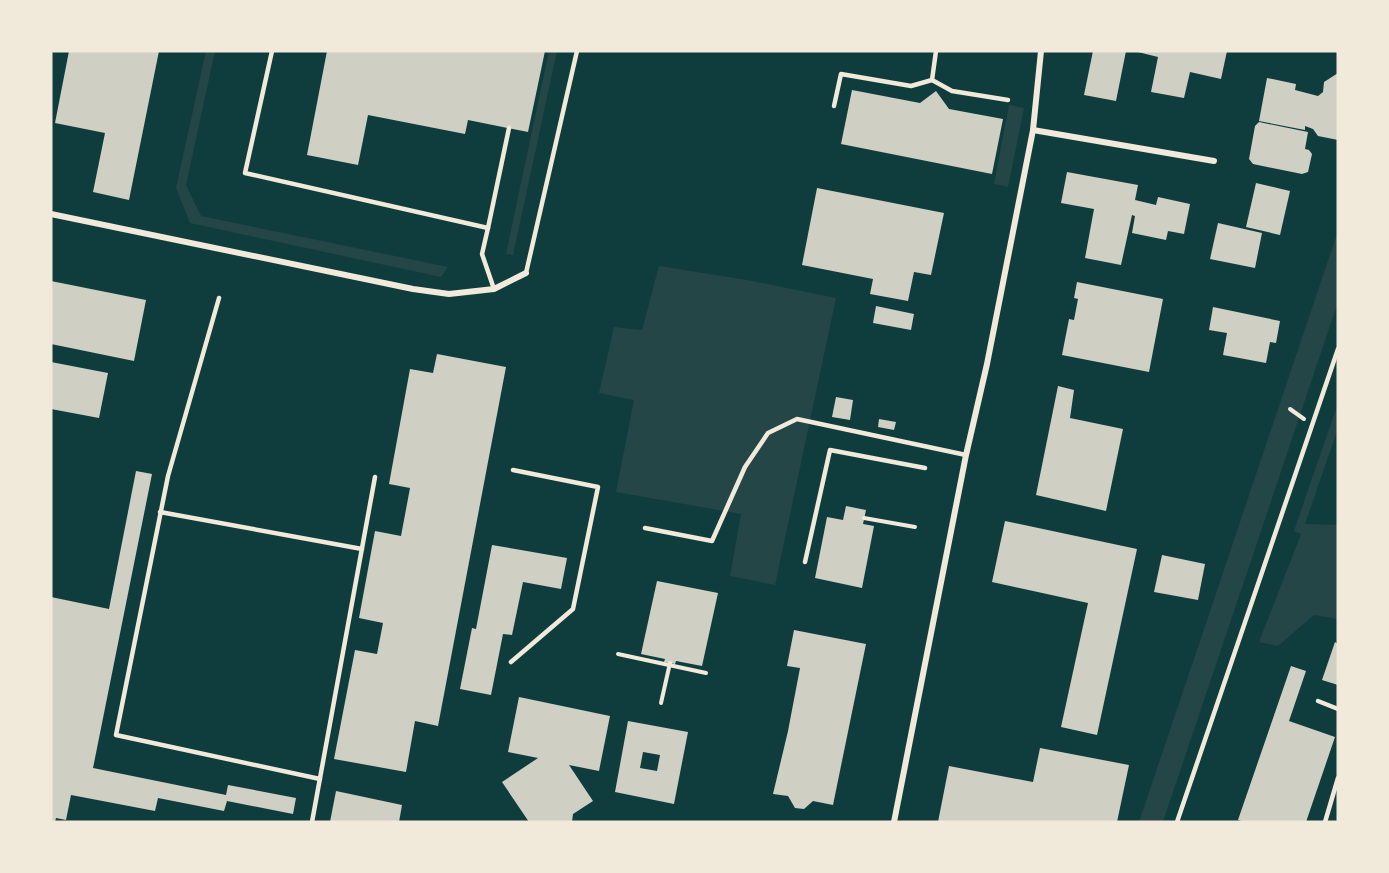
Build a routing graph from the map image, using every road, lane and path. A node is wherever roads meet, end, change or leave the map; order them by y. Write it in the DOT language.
graph roads {
  1 [pos="272,51"];
  2 [pos="577,51"];
  3 [pos="936,51"];
  4 [pos="1041,51"];
  5 [pos="932,80"];
  6 [pos="1008,100"];
  7 [pos="834,106"];
  8 [pos="509,128"];
  9 [pos="1033,130"];
  10 [pos="1214,161"];
  11 [pos="51,214"];
  12 [pos="488,228"];
  13 [pos="526,273"];
  14 [pos="494,289"];
  15 [pos="219,298"];
  16 [pos="1338,349"];
  17 [pos="966,456"];
  18 [pos="925,468"];
  19 [pos="513,470"];
  20 [pos="375,477"];
  21 [pos="160,512"];
  22 [pos="864,518"];
  23 [pos="915,527"];
  24 [pos="645,528"];
  25 [pos="362,549"];
  26 [pos="805,562"];
  27 [pos="618,654"];
  28 [pos="510,662"];
  29 [pos="670,664"];
  30 [pos="706,673"];
  31 [pos="1318,701"];
  32 [pos="661,704"];
  33 [pos="1338,709"];
  34 [pos="1338,778"];
  35 [pos="320,779"];
  36 [pos="312,822"];
  37 [pos="894,822"];
  38 [pos="1177,822"];
  39 [pos="1325,822"];
  1 -- 12 [label="lane"];
  2 -- 13 [label="lane"];
  3 -- 5 [label="lane"];
  4 -- 9 [label="street"];
  5 -- 6 [label="lane"];
  5 -- 7 [label="lane"];
  8 -- 12 [label="lane"];
  9 -- 10 [label="street"];
  9 -- 17 [label="street"];
  11 -- 14 [label="street"];
  12 -- 14 [label="lane"];
  13 -- 14 [label="street"];
  15 -- 21 [label="lane"];
  16 -- 38 [label="lane"];
  17 -- 24 [label="lane"];
  17 -- 37 [label="street"];
  18 -- 26 [label="lane"];
  19 -- 28 [label="lane"];
  20 -- 25 [label="lane"];
  21 -- 25 [label="lane"];
  21 -- 35 [label="lane"];
  22 -- 23 [label="path"];
  25 -- 35 [label="lane"];
  27 -- 29 [label="path"];
  29 -- 30 [label="path"];
  29 -- 32 [label="path"];
  31 -- 33 [label="lane"];
  34 -- 39 [label="lane"];
  35 -- 36 [label="lane"];
}
